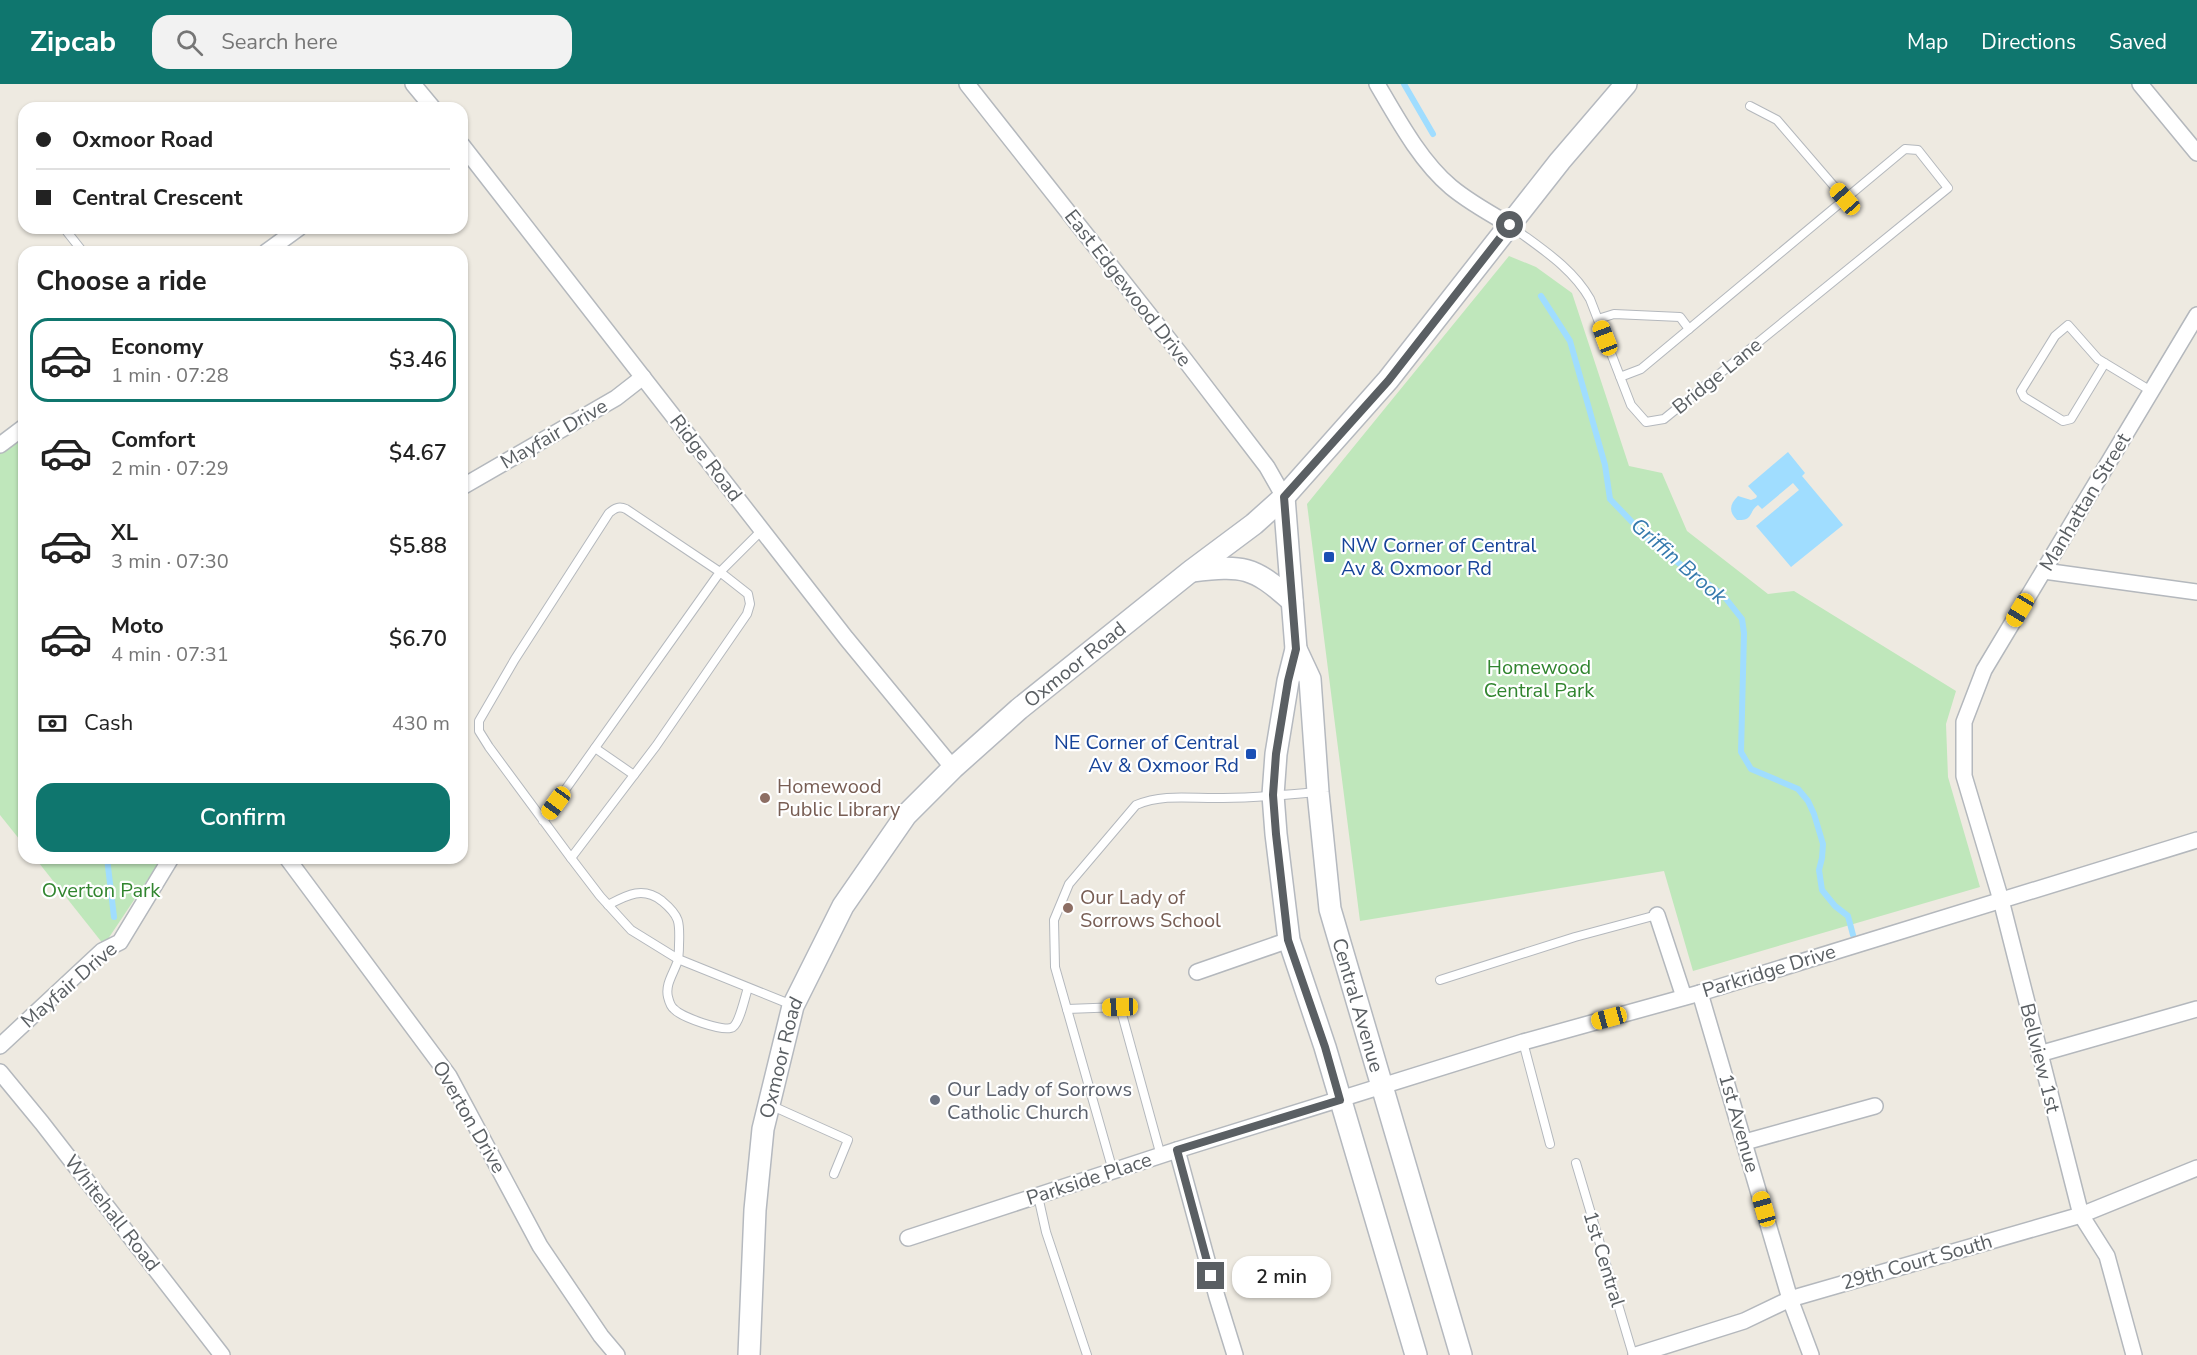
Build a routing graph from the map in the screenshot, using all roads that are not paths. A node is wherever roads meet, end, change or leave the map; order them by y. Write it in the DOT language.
graph roads {
  1 [pos="413,84"];
  2 [pos="967,84"];
  3 [pos="1377,84"];
  4 [pos="1626,84"];
  5 [pos="2140,84"];
  6 [pos="428,102"];
  7 [pos="1750,106"];
  8 [pos="468,153"];
  9 [pos="2197,153"];
  10 [pos="1845,199"];
  11 [pos="1510,225"];
  12 [pos="69,234"];
  13 [pos="291,234"];
  14 [pos="78,246"];
  15 [pos="274,246"];
  16 [pos="2197,315"];
  17 [pos="1598,319"];
  18 [pos="1689,329"];
  19 [pos="2105,363"];
  20 [pos="643,377"];
  21 [pos="1620,377"];
  22 [pos="2151,391"];
  23 [pos="18,432"];
  24 [pos="0,445"];
  25 [pos="468,484"];
  26 [pos="1284,497"];
  27 [pos="762,530"];
  28 [pos="1191,571"];
  29 [pos="2044,571"];
  30 [pos="720,572"];
  31 [pos="2197,592"];
  32 [pos="1292,601"];
  33 [pos="1296,649"];
  34 [pos="595,748"];
  35 [pos="952,768"];
  36 [pos="634,775"];
  37 [pos="1318,792"];
  38 [pos="1273,795"];
  39 [pos="543,821"];
  40 [pos="2197,840"];
  41 [pos="571,858"];
  42 [pos="167,864"];
  43 [pos="291,864"];
  44 [pos="2001,900"];
  45 [pos="608,905"];
  46 [pos="1657,915"];
  47 [pos="1288,940"];
  48 [pos="678,959"];
  49 [pos="1197,972"];
  50 [pos="1440,980"];
  51 [pos="748,988"];
  52 [pos="1700,993"];
  53 [pos="1684,997"];
  54 [pos="793,1006"];
  55 [pos="1067,1009"];
  56 [pos="2197,1009"];
  57 [pos="1522,1042"];
  58 [pos="0,1046"];
  59 [pos="2039,1054"];
  60 [pos="0,1072"];
  61 [pos="1381,1087"];
  62 [pos="1340,1100"];
  63 [pos="769,1104"];
  64 [pos="1875,1106"];
  65 [pos="1745,1142"];
  66 [pos="1550,1144"];
  67 [pos="1177,1150"];
  68 [pos="1161,1155"];
  69 [pos="1576,1163"];
  70 [pos="2197,1168"];
  71 [pos="1113,1171"];
  72 [pos="834,1174"];
  73 [pos="1038,1196"];
  74 [pos="2080,1215"];
  75 [pos="908,1238"];
  76 [pos="1790,1299"];
  77 [pos="222,1355"];
  78 [pos="617,1355"];
  79 [pos="749,1355"];
  80 [pos="1087,1355"];
  81 [pos="1235,1355"];
  82 [pos="1416,1355"];
  83 [pos="1461,1355"];
  84 [pos="1634,1355"];
  85 [pos="1811,1355"];
  86 [pos="2134,1355"];
  1 -- 6 [label="street"];
  2 -- 26 [label="street, East Edgewood Drive"];
  3 -- 11 [label="street"];
  4 -- 11 [label="main road, Oxmoor Road"];
  5 -- 9 [label="street"];
  7 -- 10 [label="lane"];
  8 -- 20 [label="street, Ridge Road"];
  10 -- 18 [label="lane"];
  10 -- 21 [label="lane, Bridge Lane"];
  11 -- 17 [label="lane, Bridge Lane"];
  11 -- 26 [label="main road, Oxmoor Road"];
  12 -- 14 [label="lane"];
  13 -- 15 [label="street"];
  16 -- 22 [label="street, Manhattan Street"];
  17 -- 18 [label="lane"];
  17 -- 21 [label="lane, Bridge Lane"];
  18 -- 21 [label="lane"];
  19 -- 19 [label="lane"];
  19 -- 22 [label="lane"];
  20 -- 25 [label="street, Mayfair Drive"];
  20 -- 27 [label="street, Ridge Road"];
  22 -- 29 [label="street, Manhattan Street"];
  23 -- 24 [label="street"];
  26 -- 28 [label="main road, Oxmoor Road"];
  26 -- 32 [label="main road, Central Avenue"];
  27 -- 30 [label="lane"];
  27 -- 35 [label="street, Ridge Road"];
  28 -- 32 [label="main road"];
  28 -- 35 [label="main road, Oxmoor Road"];
  29 -- 31 [label="street"];
  29 -- 44 [label="street, Manhattan Street"];
  30 -- 34 [label="lane"];
  30 -- 36 [label="lane"];
  30 -- 39 [label="lane"];
  32 -- 33 [label="main road, Central Avenue"];
  33 -- 37 [label="main road, Central Avenue"];
  33 -- 38 [label="main road, Central Avenue"];
  34 -- 36 [label="lane"];
  34 -- 39 [label="lane"];
  35 -- 54 [label="main road, Oxmoor Road"];
  36 -- 41 [label="lane"];
  37 -- 38 [label="lane"];
  37 -- 61 [label="main road, Central Avenue"];
  38 -- 47 [label="main road, Central Avenue"];
  38 -- 55 [label="lane"];
  39 -- 41 [label="lane"];
  40 -- 44 [label="street, Parkridge Drive"];
  41 -- 45 [label="lane"];
  42 -- 58 [label="street, Mayfair Drive"];
  43 -- 78 [label="street, Overton Drive"];
  44 -- 52 [label="street, Parkridge Drive"];
  44 -- 59 [label="street, Bellview 1st"];
  45 -- 48 [label="lane"];
  45 -- 48 [label="lane"];
  46 -- 50 [label="lane"];
  46 -- 53 [label="street"];
  47 -- 49 [label="street"];
  47 -- 62 [label="main road, Central Avenue"];
  48 -- 51 [label="lane"];
  48 -- 51 [label="lane"];
  51 -- 54 [label="lane"];
  52 -- 53 [label="street, Parkridge Drive"];
  52 -- 65 [label="street, 1st Avenue"];
  53 -- 57 [label="street, Parkridge Drive"];
  54 -- 63 [label="main road, Oxmoor Road"];
  55 -- 68 [label="lane"];
  55 -- 71 [label="lane"];
  56 -- 59 [label="street"];
  57 -- 61 [label="street, Parkridge Drive"];
  57 -- 66 [label="lane"];
  59 -- 74 [label="street, Bellview 1st"];
  60 -- 77 [label="street, Whitehall Road"];
  61 -- 62 [label="street, Parkridge Drive"];
  61 -- 83 [label="main road, Central Avenue"];
  62 -- 67 [label="street, Parkside Place"];
  62 -- 82 [label="main road, Central Avenue"];
  63 -- 72 [label="lane"];
  63 -- 79 [label="main road, Oxmoor Road"];
  64 -- 65 [label="street"];
  65 -- 76 [label="street, 1st Avenue"];
  67 -- 68 [label="street, Parkside Place"];
  67 -- 81 [label="street"];
  68 -- 71 [label="street, Parkside Place"];
  69 -- 84 [label="lane, 1st Central"];
  70 -- 74 [label="street, 29th Court South"];
  71 -- 73 [label="street, Parkside Place"];
  73 -- 75 [label="street, Parkside Place"];
  73 -- 80 [label="lane"];
  74 -- 76 [label="street, 29th Court South"];
  74 -- 86 [label="street"];
  76 -- 84 [label="street, 29th Court South"];
  76 -- 85 [label="street, 1st Avenue"];
}
